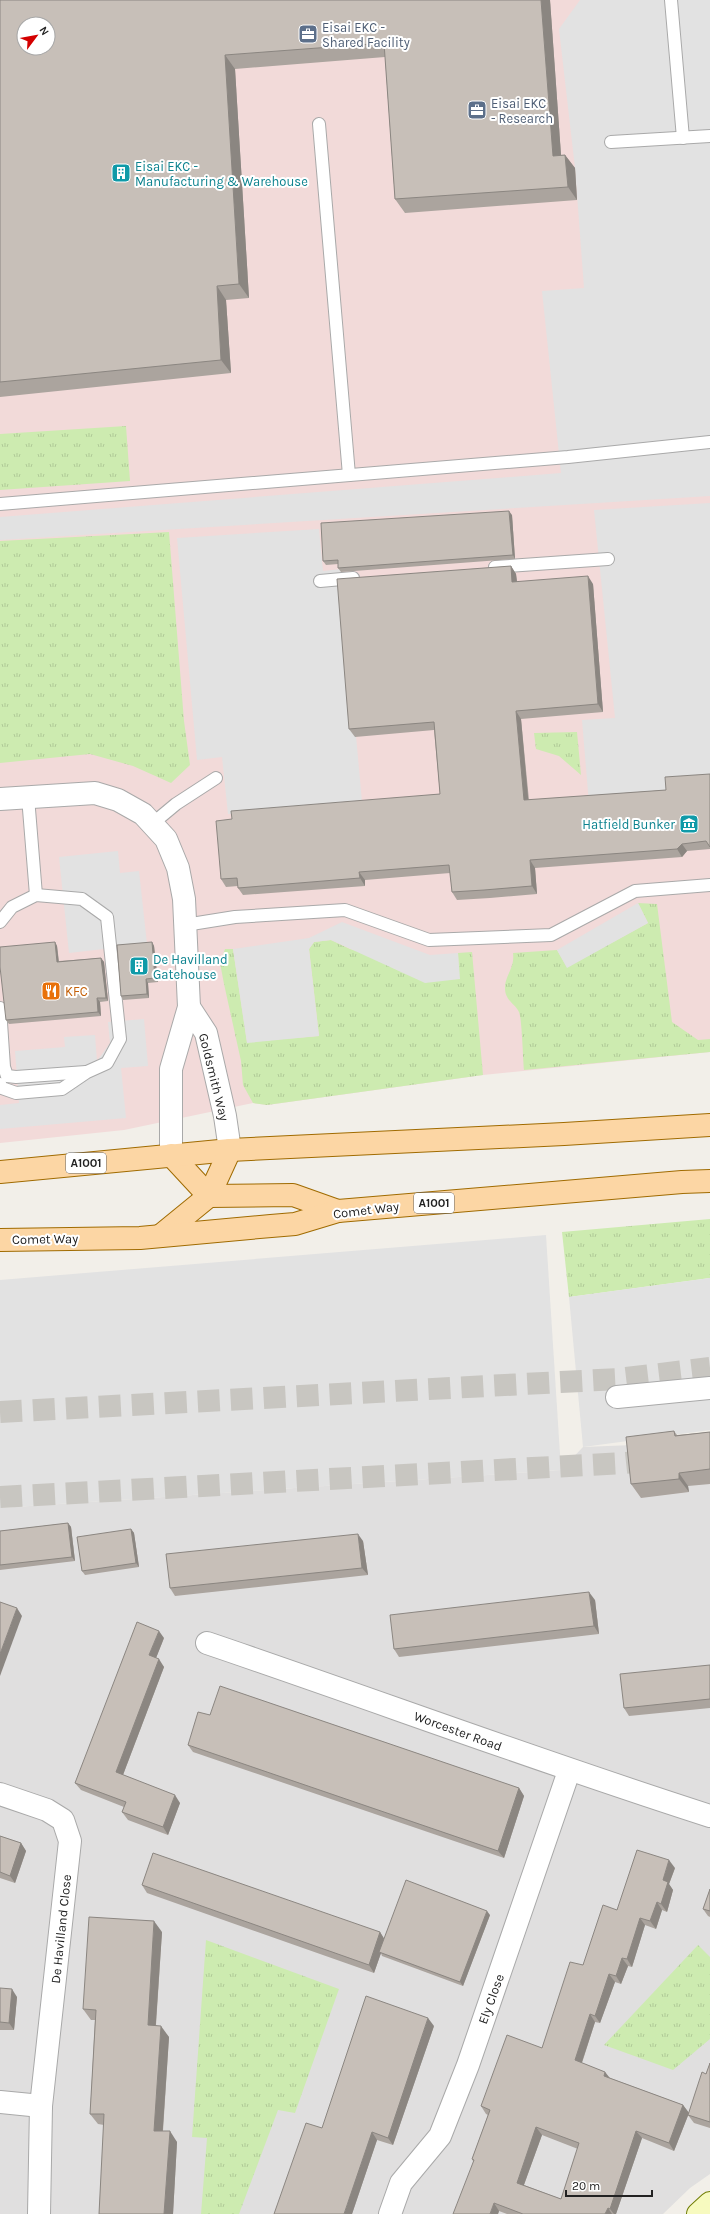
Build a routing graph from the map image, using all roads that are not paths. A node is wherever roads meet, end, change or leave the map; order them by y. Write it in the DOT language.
graph roads {
  1 [pos="671,0"];
  2 [pos="319,124"];
  3 [pos="710,136"];
  4 [pos="683,138"];
  5 [pos="611,142"];
  6 [pos="710,442"];
  7 [pos="349,475"];
  8 [pos="0,504"];
  9 [pos="608,558"];
  10 [pos="483,568"];
  11 [pos="367,577"];
  12 [pos="320,581"];
  13 [pos="216,778"];
  14 [pos="28,797"];
  15 [pos="0,799"];
  16 [pos="152,824"];
  17 [pos="710,885"];
  18 [pos="36,896"];
  19 [pos="0,922"];
  20 [pos="185,924"];
  21 [pos="189,1007"];
  22 [pos="0,1008"];
  23 [pos="87,1072"];
  24 [pos="0,1084"];
  25 [pos="710,1125"];
  26 [pos="230,1150"];
  27 [pos="171,1155"];
  28 [pos="0,1172"];
  29 [pos="710,1181"];
  30 [pos="209,1196"];
  31 [pos="338,1211"];
  32 [pos="160,1236"];
  33 [pos="0,1240"];
  34 [pos="710,1388"];
  35 [pos="617,1397"];
  36 [pos="207,1644"];
  37 [pos="569,1771"];
  38 [pos="0,1794"];
  39 [pos="710,1816"];
  40 [pos="0,2102"];
  41 [pos="41,2106"];
  42 [pos="710,2203"];
  43 [pos="39,2214"];
  44 [pos="390,2214"];
  45 [pos="698,2214"];
  1 -- 4 [label="lane"];
  2 -- 7 [label="lane"];
  3 -- 4 [label="lane"];
  4 -- 5 [label="lane"];
  6 -- 7 [label="lane"];
  7 -- 8 [label="lane"];
  9 -- 10 [label="lane"];
  11 -- 12 [label="lane"];
  13 -- 16 [label="lane"];
  14 -- 15 [label="street, Goldsmith Way"];
  14 -- 16 [label="street, Goldsmith Way"];
  14 -- 18 [label="lane"];
  16 -- 20 [label="street, Goldsmith Way"];
  17 -- 20 [label="lane"];
  18 -- 19 [label="lane"];
  18 -- 23 [label="lane"];
  20 -- 21 [label="street, Goldsmith Way"];
  21 -- 26 [label="street, Goldsmith Way"];
  21 -- 27 [label="street, Goldsmith Way"];
  22 -- 23 [label="lane"];
  23 -- 24 [label="lane"];
  25 -- 26 [label="main road, A1001"];
  26 -- 27 [label="main road, A1001"];
  26 -- 30 [label="main road"];
  27 -- 28 [label="main road, A1001"];
  27 -- 30 [label="main road"];
  29 -- 31 [label="main road, Comet Way / A1001"];
  30 -- 31 [label="main road, A1001"];
  30 -- 32 [label="main road"];
  31 -- 32 [label="main road, Comet Way / A1001"];
  32 -- 33 [label="main road, Comet Way / A1001"];
  34 -- 35 [label="street"];
  36 -- 37 [label="street, Worcester Road"];
  37 -- 39 [label="street, Worcester Road"];
  37 -- 44 [label="street, Ely Close"];
  38 -- 41 [label="street, De Havilland Close"];
  40 -- 41 [label="street"];
  41 -- 43 [label="street, De Havilland Close"];
  42 -- 45 [label="street"];
}
